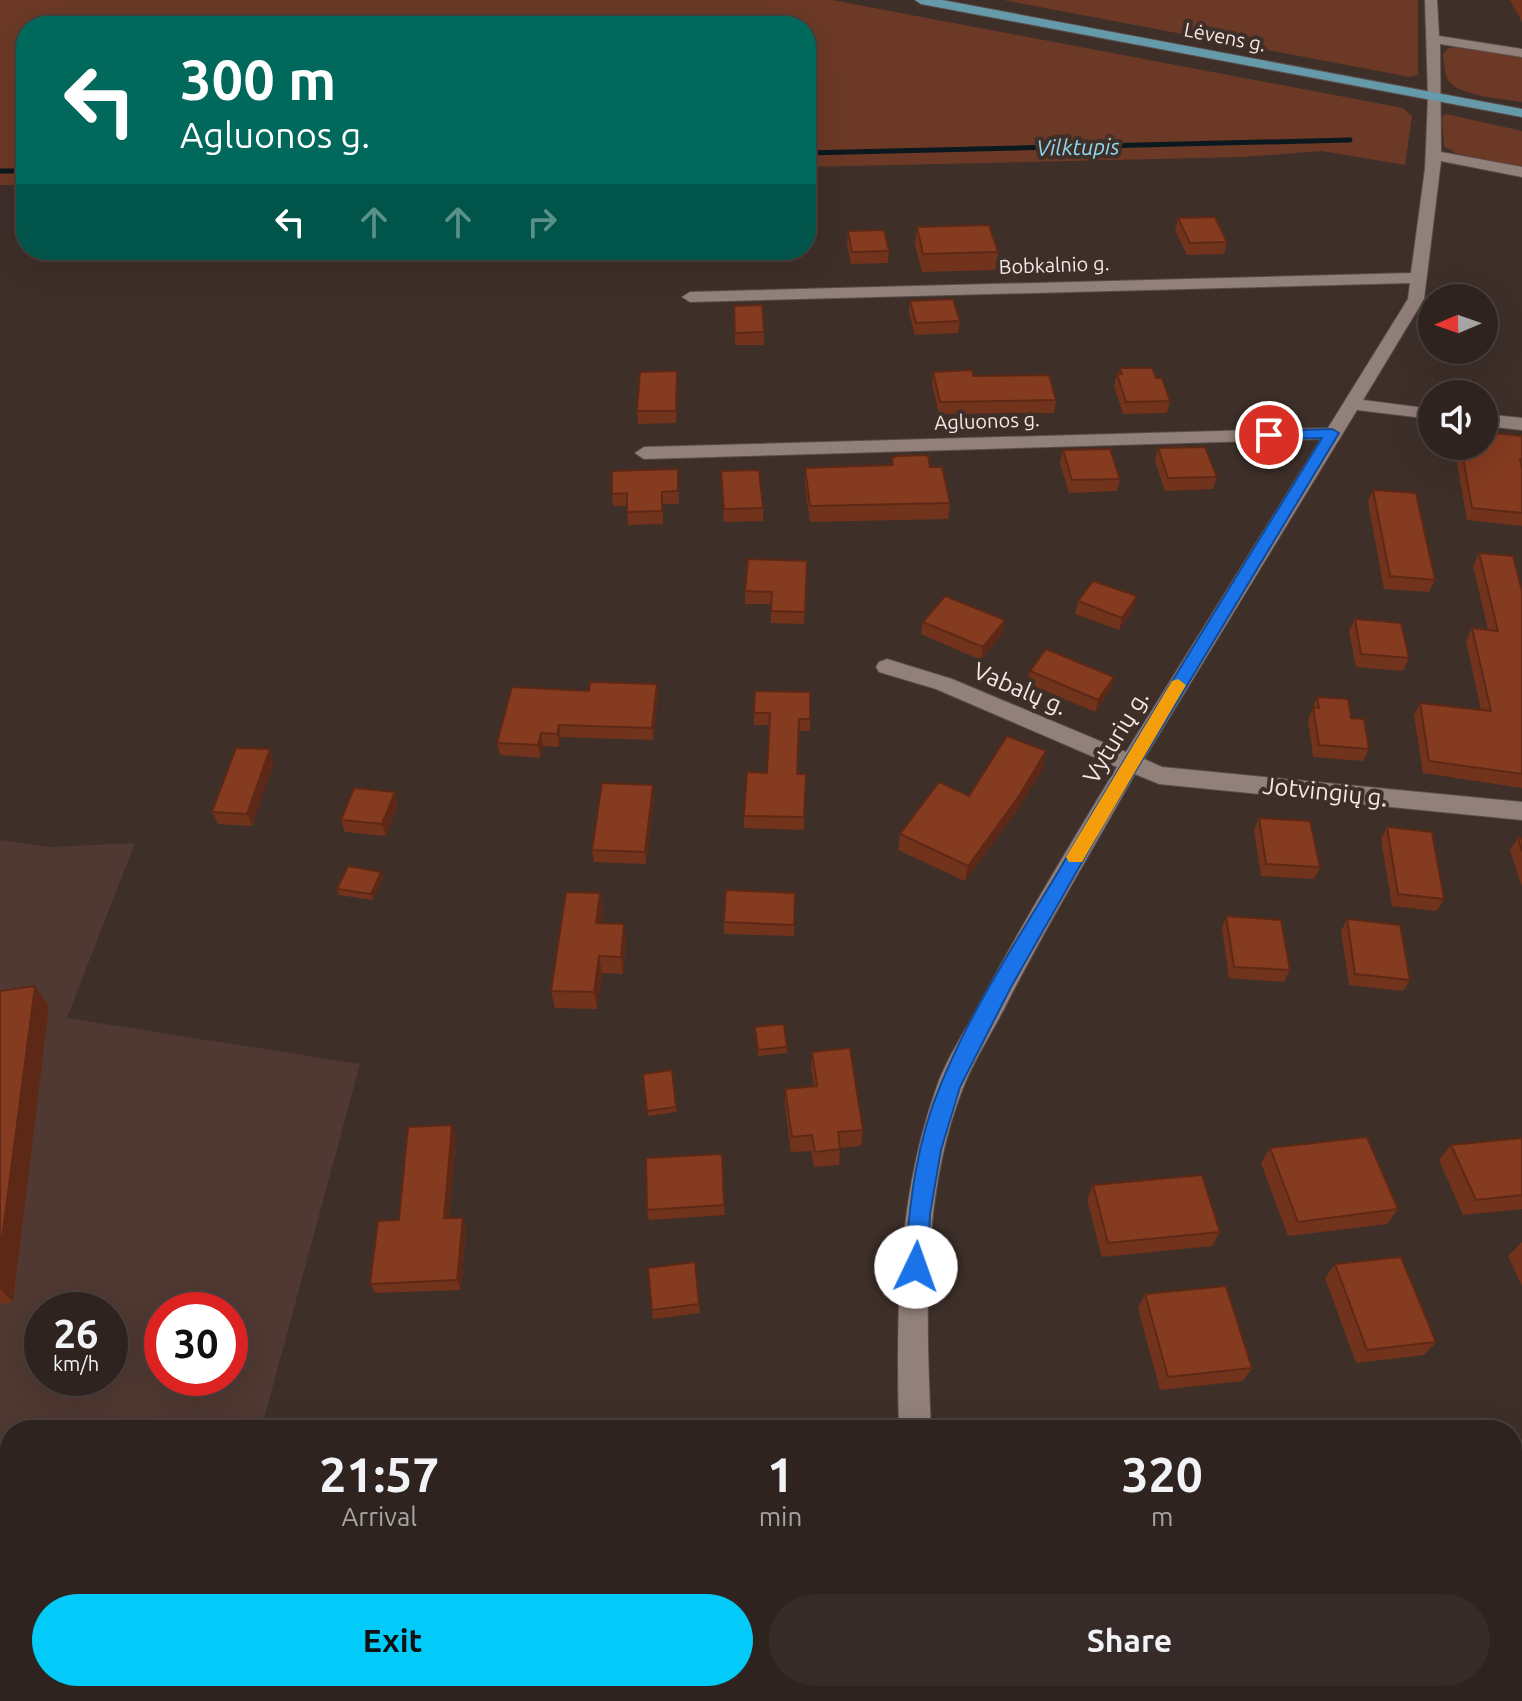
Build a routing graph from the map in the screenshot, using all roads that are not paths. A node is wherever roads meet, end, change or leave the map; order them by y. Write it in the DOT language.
graph roads {
  1 [pos="921,0"];
  2 [pos="1431,0"];
  3 [pos="1432,39"];
  4 [pos="1522,53"];
  5 [pos="1435,97"];
  6 [pos="1522,113"];
  7 [pos="1433,155"];
  8 [pos="1522,172"];
  9 [pos="1418,278"];
  10 [pos="690,297"];
  11 [pos="1350,404"];
  12 [pos="1418,412"];
  13 [pos="1498,421"];
  14 [pos="1522,424"];
  15 [pos="1332,433"];
  16 [pos="644,453"];
  17 [pos="887,667"];
  18 [pos="1130,764"];
  19 [pos="1522,811"];
  20 [pos="915,1420"];
  1 -- 5 [label="main road, Lėvens g."];
  2 -- 3 [label="street, Vyturių g."];
  3 -- 4 [label="street"];
  3 -- 5 [label="street, Vyturių g."];
  5 -- 6 [label="main road, Lėvens g."];
  5 -- 7 [label="street, Vyturių g."];
  7 -- 8 [label="street"];
  7 -- 9 [label="street, Vyturių g."];
  9 -- 10 [label="street, Bobkalnio g."];
  9 -- 11 [label="street, Vyturių g."];
  11 -- 12 [label="street"];
  11 -- 15 [label="street, Vyturių g."];
  13 -- 14 [label="street"];
  15 -- 16 [label="street, Agluonos g."];
  15 -- 18 [label="street, Vyturių g."];
  17 -- 18 [label="street, Vabalų g."];
  18 -- 19 [label="street, Jotvingių g."];
  18 -- 20 [label="street, Vyturių g."];
}
